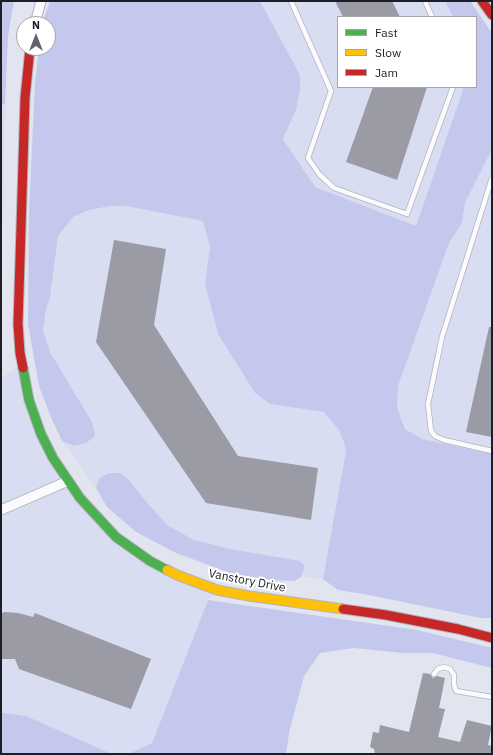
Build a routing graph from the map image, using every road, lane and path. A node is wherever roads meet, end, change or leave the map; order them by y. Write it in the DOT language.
graph roads {
  1 [pos="41,1"];
  2 [pos="291,1"];
  3 [pos="425,1"];
  4 [pos="482,1"];
  5 [pos="492,15"];
  6 [pos="37,16"];
  7 [pos="432,16"];
  8 [pos="29,56"];
  9 [pos="453,88"];
  10 [pos="492,178"];
  11 [pos="492,451"];
  12 [pos="68,481"];
  13 [pos="1,510"];
  14 [pos="492,638"];
  15 [pos="434,674"];
  16 [pos="492,697"];
  1 -- 6 [label="street"];
  2 -- 9 [label="lane"];
  3 -- 7 [label="lane"];
  4 -- 5 [label="street"];
  8 -- 12 [label="street, Vanstory Drive"];
  10 -- 11 [label="lane"];
  12 -- 13 [label="street"];
  12 -- 14 [label="street, Vanstory Drive"];
  15 -- 16 [label="lane"];
}
